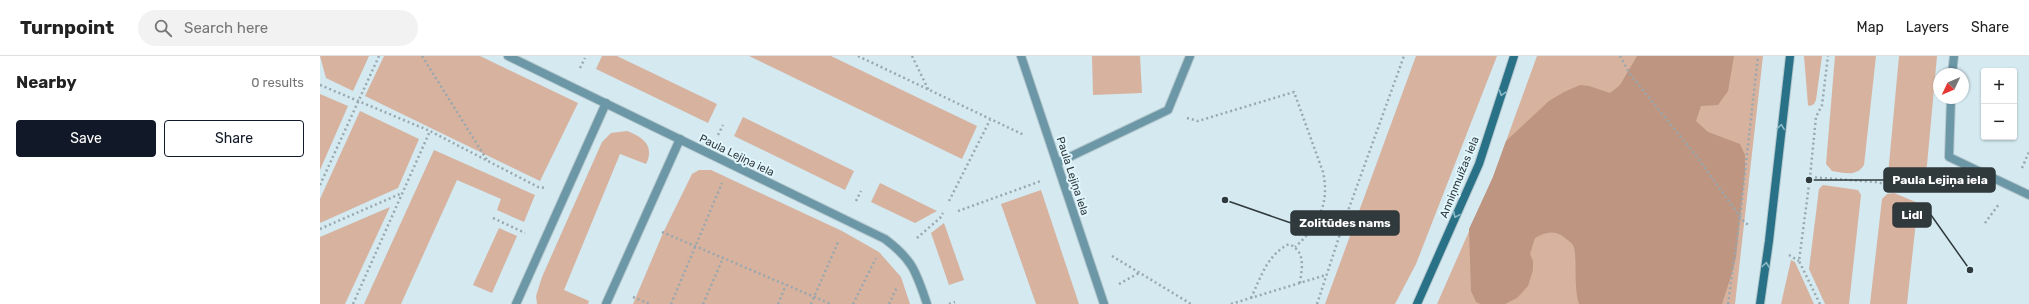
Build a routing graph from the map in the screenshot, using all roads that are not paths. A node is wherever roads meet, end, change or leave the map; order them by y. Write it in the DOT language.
graph roads {
  1 [pos="508,56"];
  2 [pos="1021,56"];
  3 [pos="1190,56"];
  4 [pos="1514,56"];
  5 [pos="1790,56"];
  6 [pos="1954,56"];
  7 [pos="1953,68"];
  8 [pos="606,103"];
  9 [pos="1951,104"];
  10 [pos="680,139"];
  11 [pos="1057,163"];
  12 [pos="2029,195"];
  13 [pos="516,304"];
  14 [pos="606,304"];
  15 [pos="927,304"];
  16 [pos="1104,304"];
  17 [pos="1417,304"];
  18 [pos="1760,304"];
  1 -- 8 [label="street, Paula Lejiņa iela"];
  2 -- 11 [label="street, Paula Lejiņa iela"];
  3 -- 11 [label="street"];
  4 -- 17 [label="street, Anniņmuižas iela, one-way"];
  18 -- 5 [label="street, one-way"];
  6 -- 7 [label="street"];
  8 -- 10 [label="street, Paula Lejiņa iela"];
  8 -- 13 [label="street"];
  9 -- 12 [label="street"];
  10 -- 14 [label="street"];
  10 -- 15 [label="street, Paula Lejiņa iela"];
  11 -- 16 [label="street, Paula Lejiņa iela"];
}
